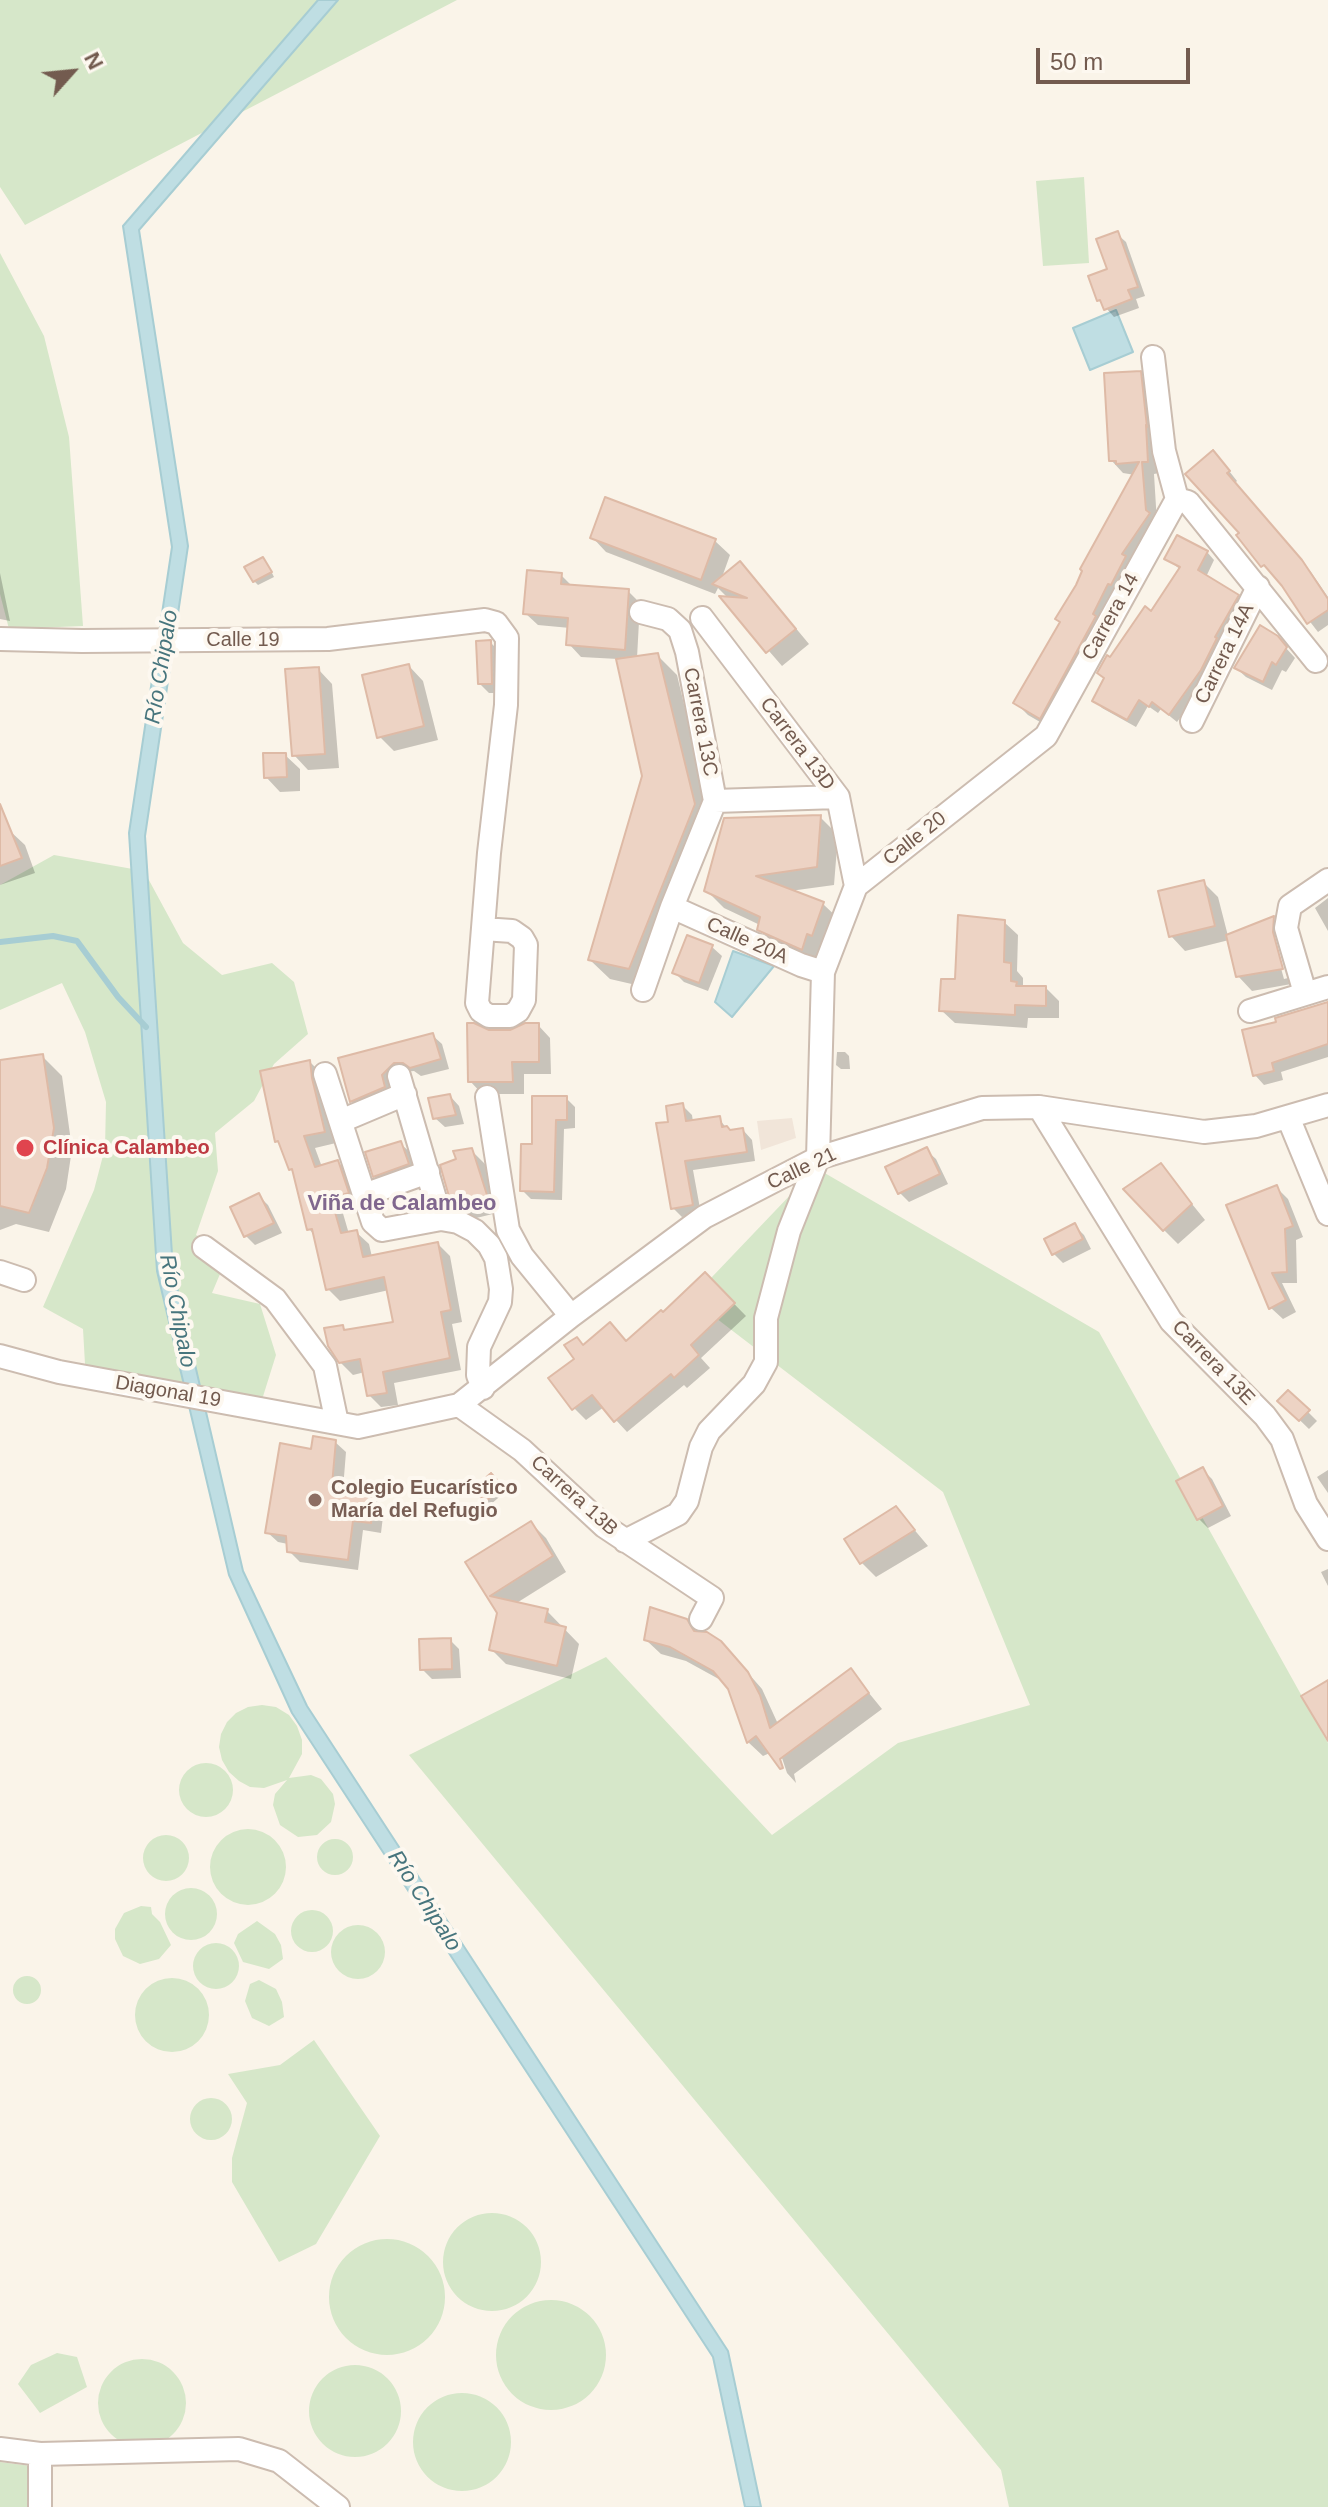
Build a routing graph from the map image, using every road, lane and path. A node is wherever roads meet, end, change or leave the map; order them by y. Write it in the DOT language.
graph roads {
  1 [pos="1153,357"];
  2 [pos="1177,499"];
  3 [pos="1258,587"];
  4 [pos="641,612"];
  5 [pos="702,618"];
  6 [pos="0,639"];
  7 [pos="1316,661"];
  8 [pos="1192,721"];
  9 [pos="1046,736"];
  10 [pos="838,797"];
  11 [pos="715,801"];
  12 [pos="1328,880"];
  13 [pos="856,886"];
  14 [pos="672,907"];
  15 [pos="483,929"];
  16 [pos="823,972"];
  17 [pos="1328,987"];
  18 [pos="643,990"];
  19 [pos="1305,993"];
  20 [pos="1250,1011"];
  21 [pos="325,1074"];
  22 [pos="487,1097"];
  23 [pos="1328,1105"];
  24 [pos="1039,1107"];
  25 [pos="1288,1117"];
  26 [pos="341,1121"];
  27 [pos="818,1158"];
  28 [pos="428,1172"];
  29 [pos="364,1195"];
  30 [pos="1328,1214"];
  31 [pos="441,1219"];
  32 [pos="204,1247"];
  33 [pos="0,1272"];
  34 [pos="24,1280"];
  35 [pos="571,1316"];
  36 [pos="0,1356"];
  37 [pos="483,1388"];
  38 [pos="459,1405"];
  39 [pos="337,1423"];
  40 [pos="1328,1539"];
  41 [pos="625,1541"];
  42 [pos="701,1619"];
  43 [pos="0,2449"];
  44 [pos="34,2453"];
  45 [pos="40,2507"];
  46 [pos="338,2507"];
  1 -- 2 [label="street"];
  2 -- 3 [label="street"];
  2 -- 9 [label="street, Carrera 14"];
  3 -- 7 [label="street"];
  3 -- 8 [label="street, Carrera 14A"];
  4 -- 11 [label="street, Carrera 13C"];
  5 -- 10 [label="street, Carrera 13D"];
  6 -- 15 [label="street, Calle 19"];
  9 -- 13 [label="street, Calle 20"];
  10 -- 11 [label="street"];
  10 -- 13 [label="street, Carrera 13D"];
  11 -- 14 [label="street, Carrera 13C"];
  12 -- 19 [label="street"];
  13 -- 16 [label="street"];
  14 -- 16 [label="street, Calle 20A"];
  14 -- 18 [label="street, Carrera 13C"];
  16 -- 27 [label="street"];
  17 -- 19 [label="street"];
  19 -- 20 [label="street"];
  21 -- 26 [label="street"];
  22 -- 35 [label="street"];
  23 -- 25 [label="street, Calle 21"];
  24 -- 25 [label="street, Calle 21"];
  24 -- 27 [label="street, Calle 21"];
  24 -- 40 [label="street, Carrera 13E"];
  25 -- 30 [label="street"];
  26 -- 28 [label="street"];
  26 -- 29 [label="street"];
  27 -- 35 [label="street, Calle 21"];
  27 -- 41 [label="street"];
  28 -- 29 [label="street"];
  28 -- 31 [label="street"];
  29 -- 31 [label="street"];
  31 -- 37 [label="street"];
  32 -- 39 [label="street"];
  33 -- 34 [label="street"];
  35 -- 37 [label="street, Calle 21"];
  36 -- 39 [label="street, Diagonal 19"];
  37 -- 38 [label="street, Calle 21"];
  38 -- 39 [label="street, Calle 21"];
  38 -- 41 [label="street, Carrera 13B"];
  41 -- 42 [label="street, Carrera 13B"];
  43 -- 44 [label="street"];
  44 -- 45 [label="street"];
  44 -- 46 [label="street"];
}
